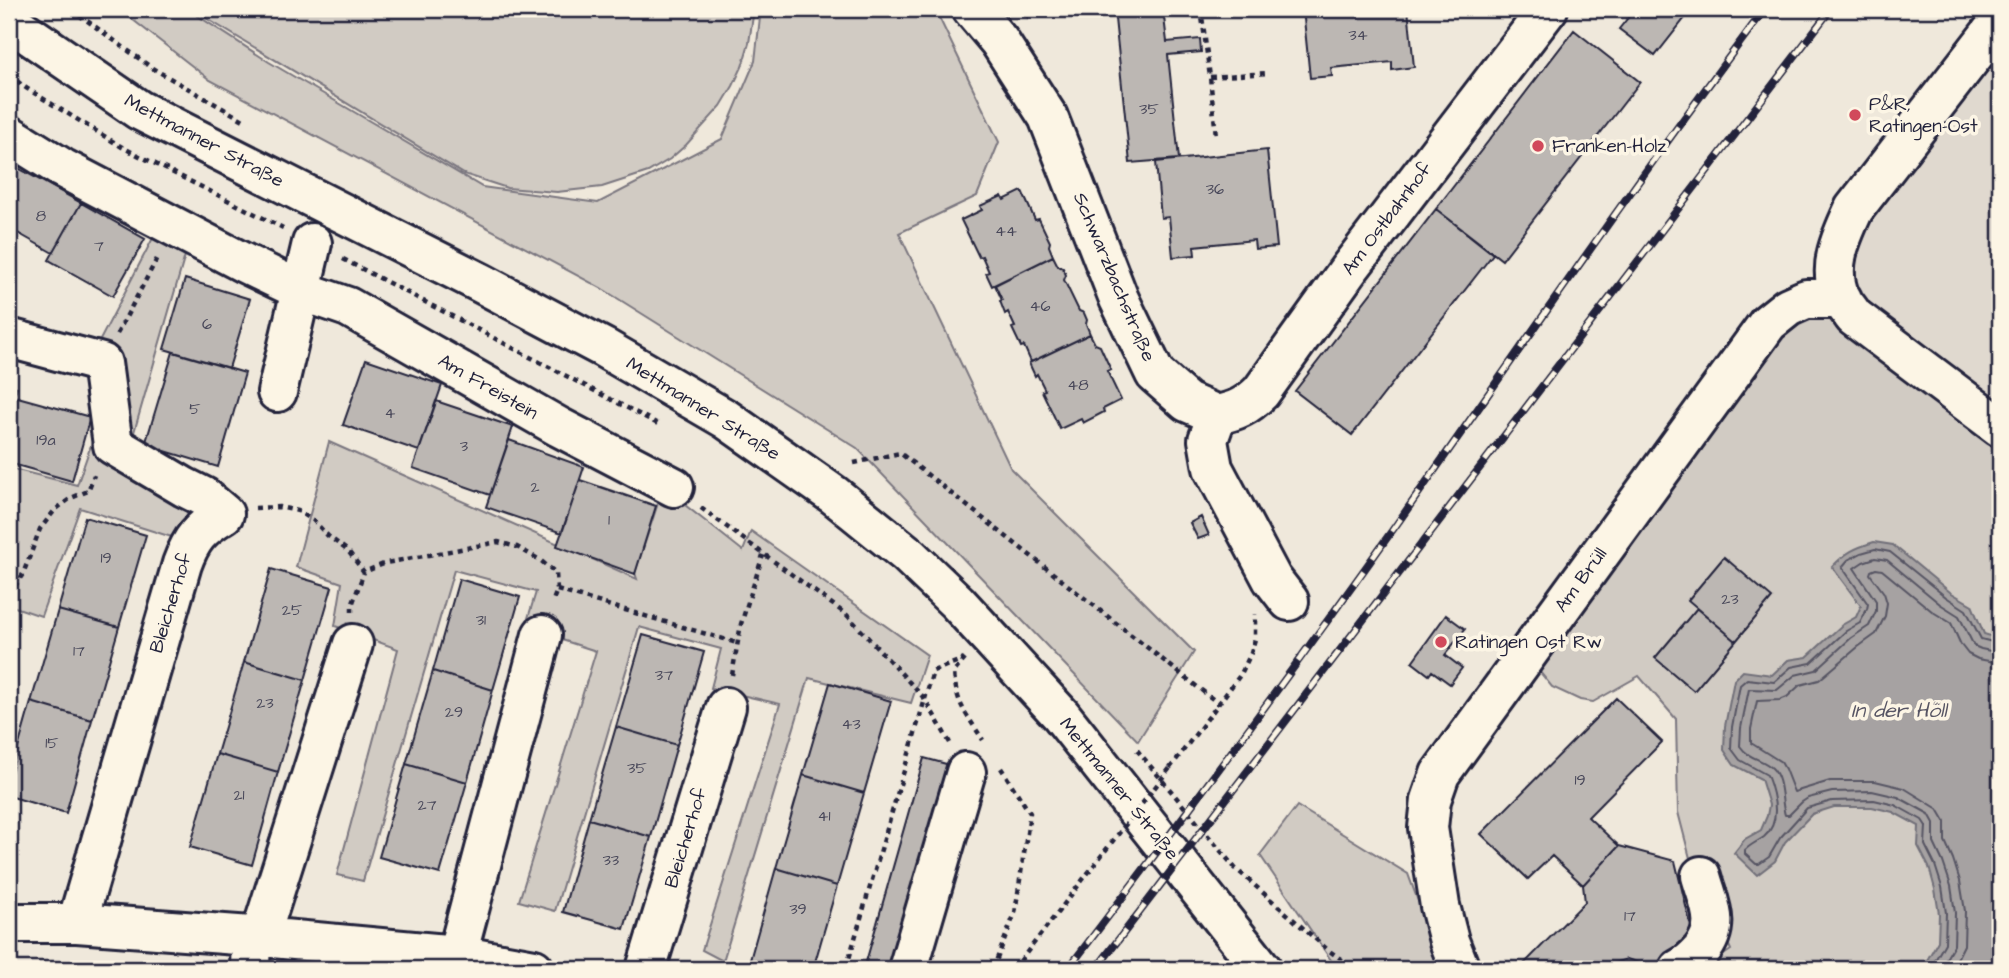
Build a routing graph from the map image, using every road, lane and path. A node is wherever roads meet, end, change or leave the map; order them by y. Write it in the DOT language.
graph roads {
  1 [pos="972,9"];
  2 [pos="1201,9"];
  3 [pos="1548,9"];
  4 [pos="9,21"];
  5 [pos="2000,21"];
  6 [pos="1268,73"];
  7 [pos="1210,77"];
  8 [pos="9,135"];
  9 [pos="1216,136"];
  10 [pos="173,227"];
  11 [pos="312,243"];
  12 [pos="302,291"];
  13 [pos="1842,299"];
  14 [pos="9,338"];
  15 [pos="102,363"];
  16 [pos="277,392"];
  17 [pos="1217,415"];
  18 [pos="2000,427"];
  19 [pos="113,445"];
  20 [pos="854,463"];
  21 [pos="674,487"];
  22 [pos="223,514"];
  23 [pos="763,555"];
  24 [pos="557,590"];
  25 [pos="1280,590"];
  26 [pos="9,595"];
  27 [pos="542,635"];
  28 [pos="737,643"];
  29 [pos="353,644"];
  30 [pos="925,699"];
  31 [pos="1219,704"];
  32 [pos="726,707"];
  33 [pos="983,759"];
  34 [pos="1149,762"];
  35 [pos="1701,876"];
  36 [pos="9,923"];
  37 [pos="77,923"];
  38 [pos="254,947"];
  39 [pos="457,955"];
  40 [pos="534,969"];
  41 [pos="646,969"];
  42 [pos="846,969"];
  43 [pos="908,969"];
  44 [pos="993,969"];
  45 [pos="1014,969"];
  46 [pos="1262,969"];
  47 [pos="1355,969"];
  48 [pos="1460,969"];
  49 [pos="1679,969"];
  1 -- 17 [label="street, Schwarzbachstraße"];
  2 -- 7 [label="path"];
  3 -- 17 [label="street, Am Ostbahnhof"];
  4 -- 46 [label="street, Mettmanner Straße"];
  5 -- 13 [label="street"];
  6 -- 7 [label="path"];
  7 -- 9 [label="path"];
  8 -- 10 [label="street, Am Freistein"];
  10 -- 12 [label="street, Am Freistein"];
  10 -- 15 [label="path"];
  11 -- 12 [label="street"];
  12 -- 16 [label="street"];
  12 -- 21 [label="street, Am Freistein"];
  13 -- 18 [label="street"];
  13 -- 48 [label="street, Am Brüll"];
  14 -- 15 [label="street"];
  15 -- 19 [label="street"];
  17 -- 25 [label="street"];
  19 -- 22 [label="street"];
  19 -- 26 [label="path"];
  20 -- 31 [label="path"];
  21 -- 23 [label="path"];
  22 -- 24 [label="path"];
  22 -- 37 [label="street, Bleicherhof"];
  23 -- 28 [label="path"];
  23 -- 30 [label="path"];
  24 -- 27 [label="path"];
  24 -- 28 [label="path"];
  25 -- 31 [label="path"];
  27 -- 39 [label="street"];
  28 -- 32 [label="path"];
  29 -- 38 [label="street"];
  30 -- 33 [label="path"];
  30 -- 33 [label="path"];
  30 -- 42 [label="path"];
  31 -- 45 [label="path, bridge"];
  32 -- 41 [label="street, Bleicherhof"];
  33 -- 43 [label="street"];
  33 -- 44 [label="path"];
  34 -- 47 [label="path"];
  35 -- 49 [label="street"];
  36 -- 37 [label="street"];
  37 -- 38 [label="street"];
  38 -- 39 [label="street"];
  39 -- 40 [label="street"];
}
